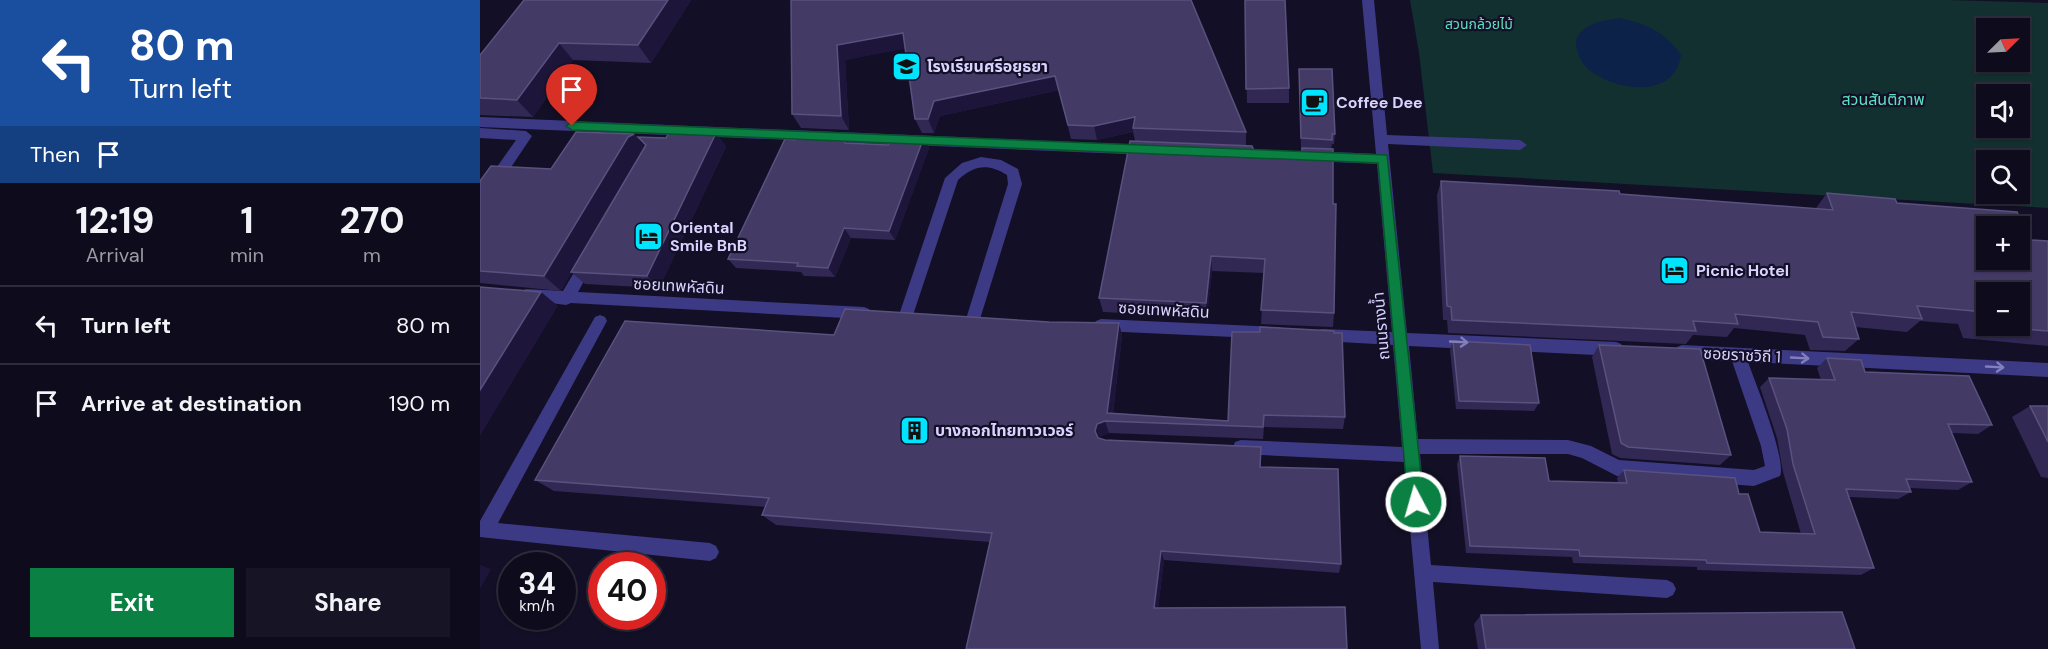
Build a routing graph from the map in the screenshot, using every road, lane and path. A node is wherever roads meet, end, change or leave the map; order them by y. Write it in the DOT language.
graph roads {
  1 [pos="1368,0"];
  2 [pos="480,122"];
  3 [pos="480,133"];
  4 [pos="1381,139"];
  5 [pos="1520,145"];
  6 [pos="1167,150"];
  7 [pos="1296,155"];
  8 [pos="1383,159"];
  9 [pos="480,201"];
  10 [pos="596,248"];
  11 [pos="512,294"];
  12 [pos="566,299"];
  13 [pos="974,319"];
  14 [pos="600,321"];
  15 [pos="1081,324"];
  16 [pos="1288,333"];
  17 [pos="1311,334"];
  18 [pos="1400,339"];
  19 [pos="1632,350"];
  20 [pos="1668,352"];
  21 [pos="1738,355"];
  22 [pos="2048,370"];
  23 [pos="1225,447"];
  24 [pos="1411,450"];
  25 [pos="482,529"];
  26 [pos="710,552"];
  27 [pos="1423,573"];
  28 [pos="1666,589"];
  29 [pos="1430,649"];
  1 -- 4 [label="street, ถนนรางน้ำ"];
  2 -- 6 [label="street"];
  3 -- 9 [label="street"];
  4 -- 5 [label="street"];
  4 -- 8 [label="street, ถนนรางน้ำ"];
  7 -- 8 [label="street"];
  8 -- 18 [label="street, ถนนรางน้ำ"];
  10 -- 12 [label="street"];
  11 -- 12 [label="street, ซอยเทพหัสดิน"];
  12 -- 13 [label="street, ซอยเทพหัสดิน"];
  14 -- 25 [label="street"];
  15 -- 16 [label="street, ซอยเทพหัสดิน"];
  17 -- 18 [label="street"];
  18 -- 19 [label="street, one-way"];
  18 -- 24 [label="street, ถนนรางน้ำ"];
  20 -- 21 [label="street, ซอยราชวิถี 1"];
  21 -- 22 [label="street, ซอยราชวิถี 1, one-way"];
  21 -- 24 [label="street"];
  23 -- 24 [label="street"];
  24 -- 27 [label="street, ถนนรางน้ำ"];
  25 -- 26 [label="street"];
  27 -- 28 [label="street"];
  27 -- 29 [label="street, ถนนรางน้ำ"];
}
